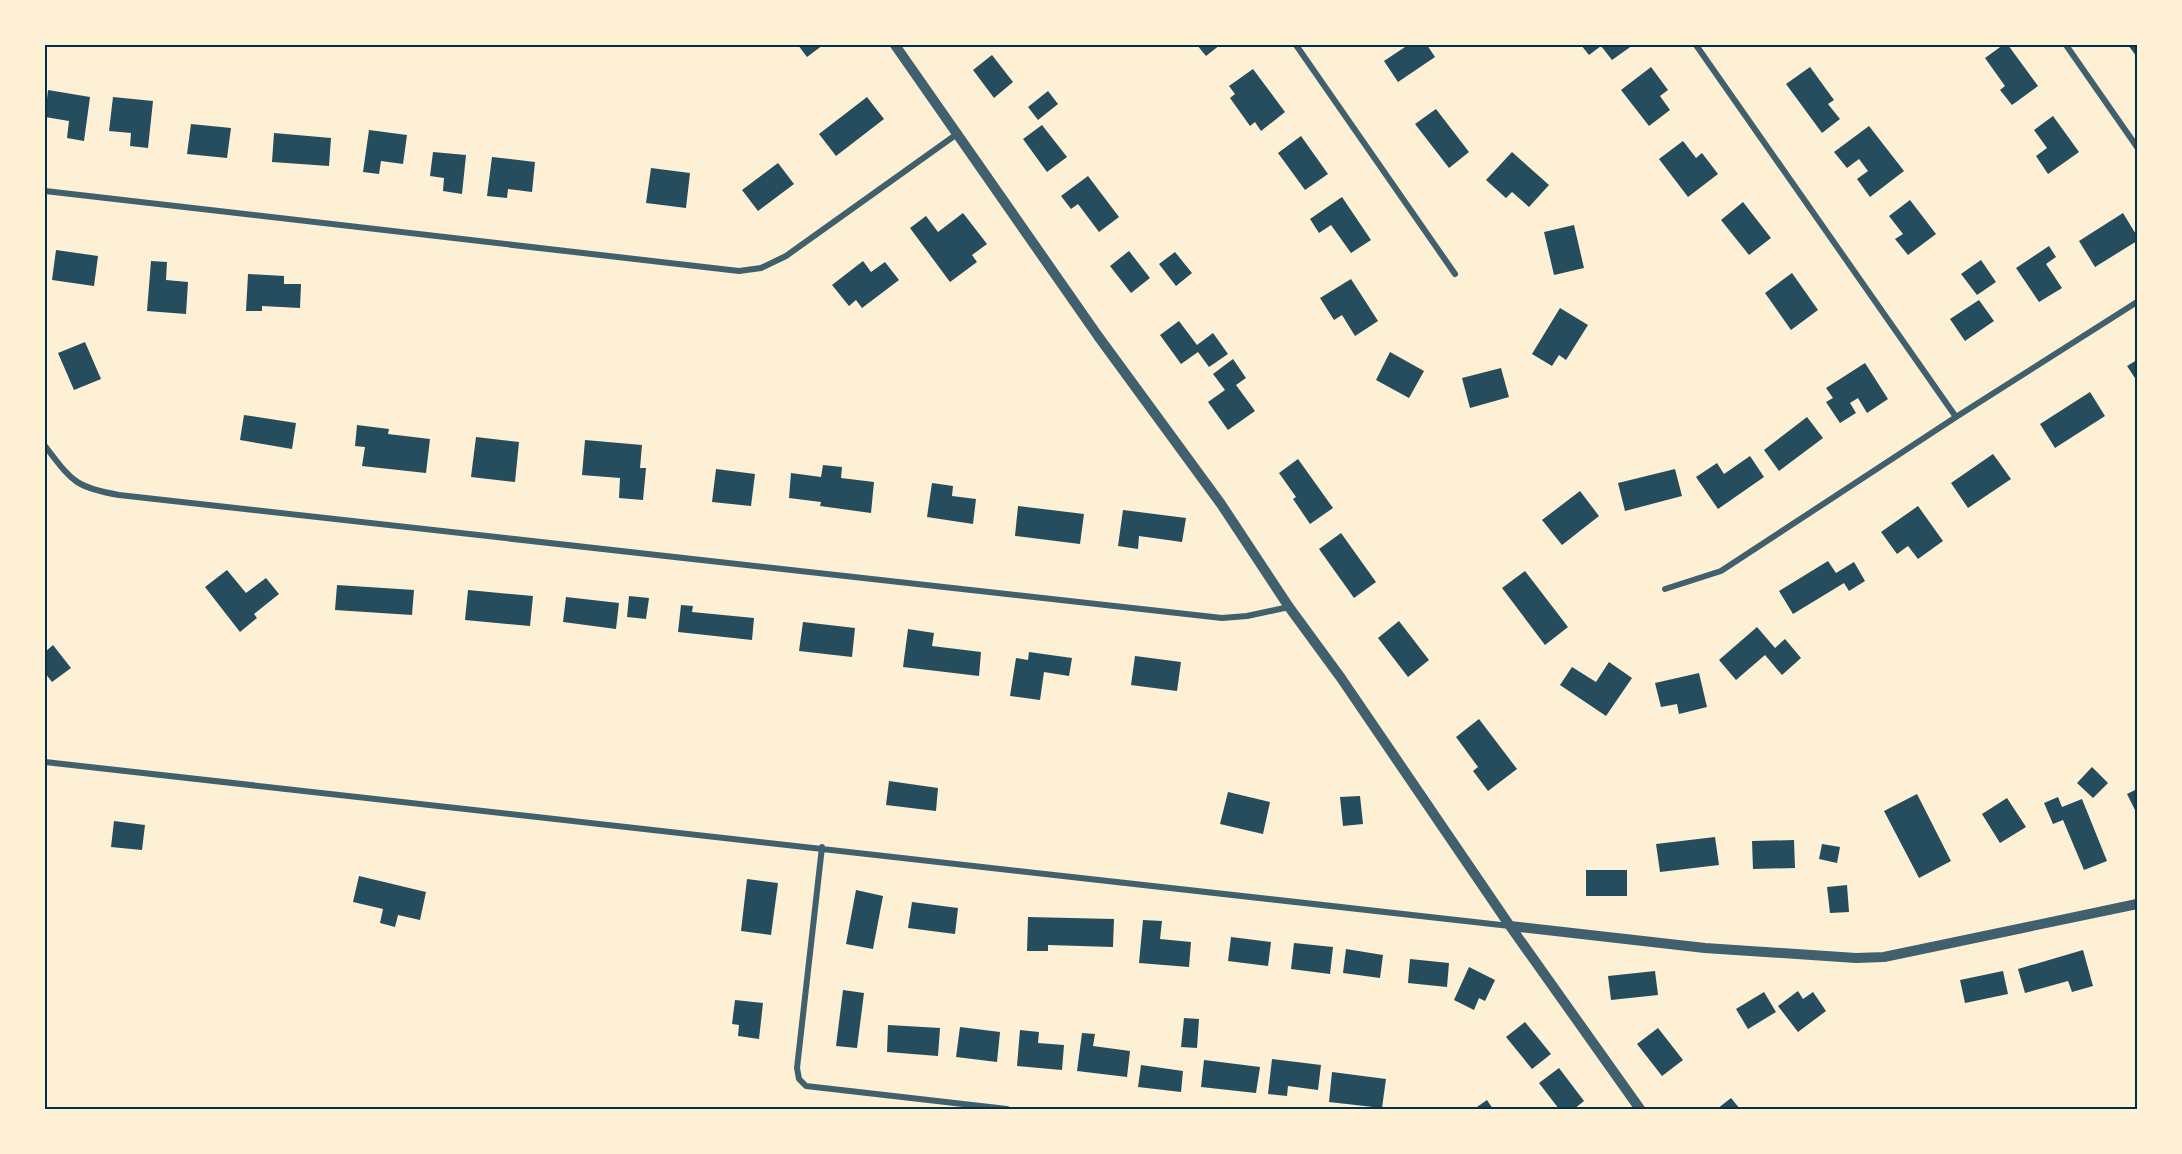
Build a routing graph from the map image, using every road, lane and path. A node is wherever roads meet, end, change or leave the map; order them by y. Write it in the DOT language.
graph roads {
  1 [pos="895,45"];
  2 [pos="1296,45"];
  3 [pos="1696,45"];
  4 [pos="2066,45"];
  5 [pos="957,134"];
  6 [pos="2137,147"];
  7 [pos="45,191"];
  8 [pos="1455,274"];
  9 [pos="2137,302"];
  10 [pos="1956,417"];
  11 [pos="45,446"];
  12 [pos="1665,589"];
  13 [pos="1289,607"];
  14 [pos="45,762"];
  15 [pos="822,848"];
  16 [pos="2137,904"];
  17 [pos="1510,926"];
  18 [pos="1007,1109"];
  19 [pos="1639,1109"];
  1 -- 5 [label="street"];
  2 -- 8 [label="street"];
  3 -- 10 [label="street"];
  4 -- 6 [label="street"];
  5 -- 7 [label="street"];
  5 -- 13 [label="street"];
  9 -- 10 [label="street"];
  10 -- 12 [label="street"];
  11 -- 13 [label="street"];
  13 -- 17 [label="street"];
  14 -- 15 [label="street"];
  15 -- 17 [label="street"];
  15 -- 18 [label="street"];
  16 -- 17 [label="street"];
  17 -- 19 [label="street"];
}
